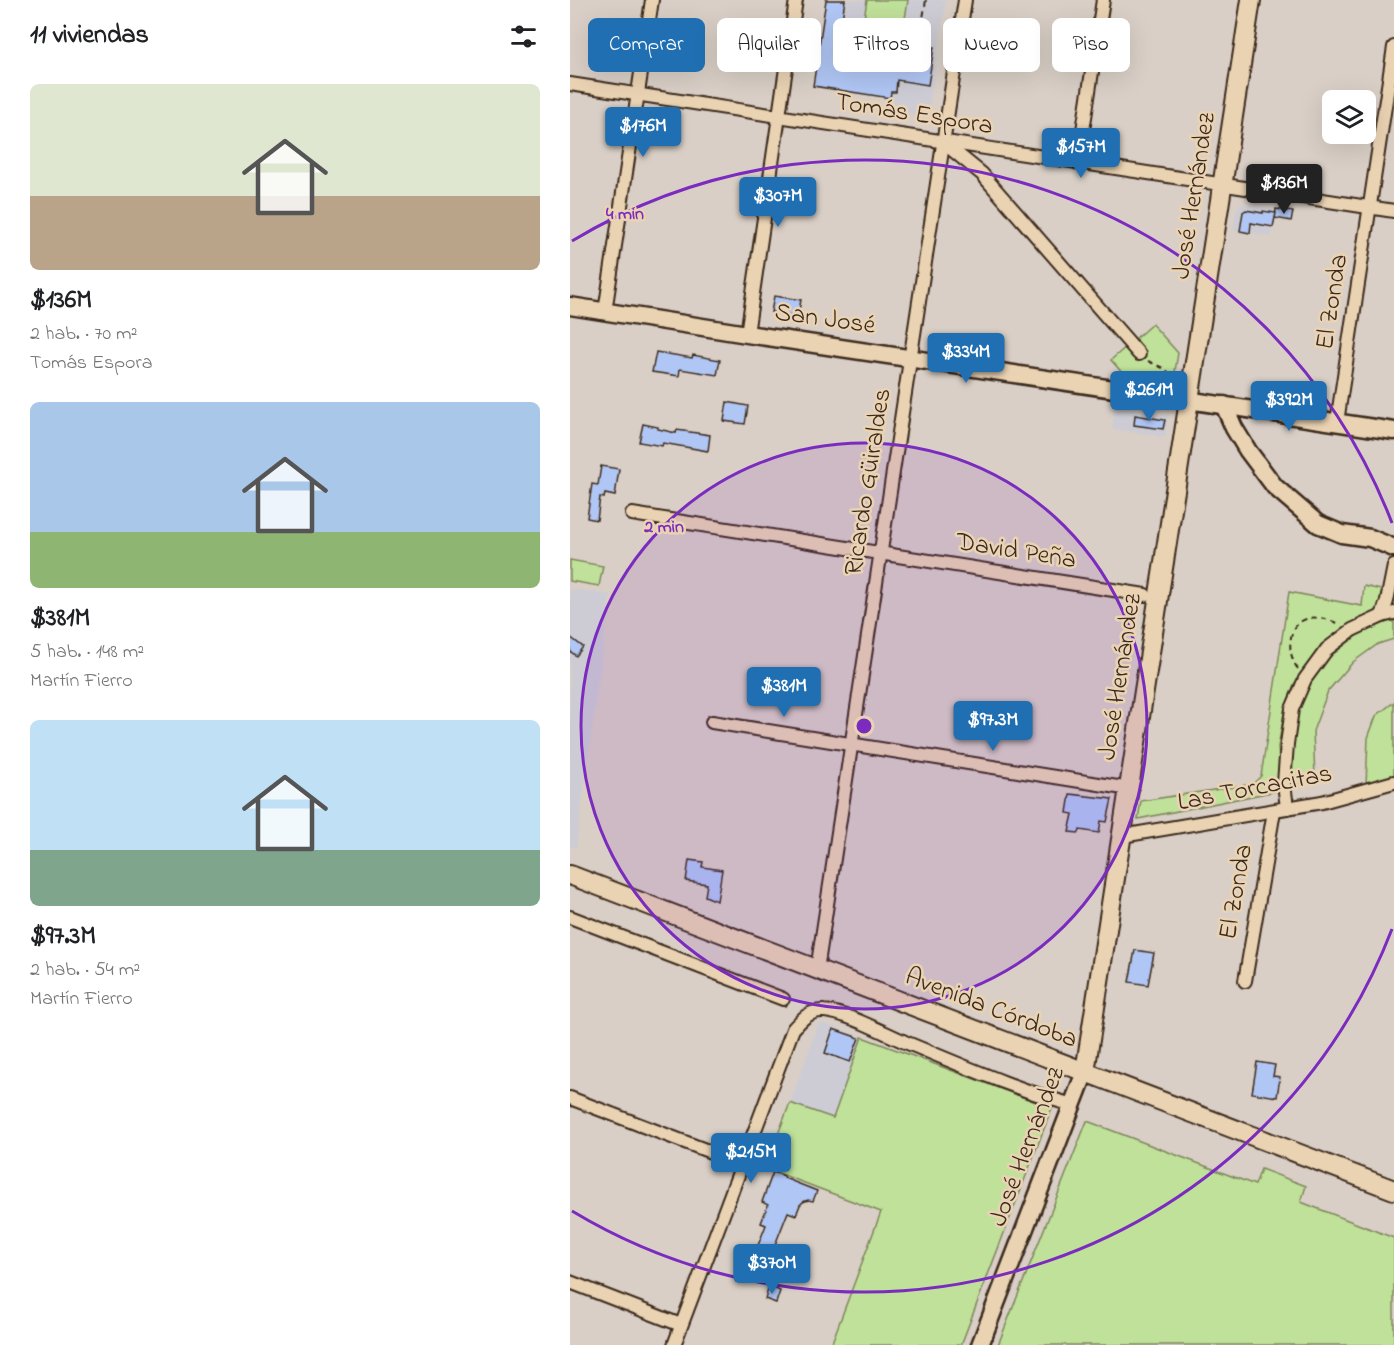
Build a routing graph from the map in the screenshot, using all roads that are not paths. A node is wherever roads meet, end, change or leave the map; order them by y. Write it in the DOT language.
graph roads {
  1 [pos="652,0"];
  2 [pos="796,0"];
  3 [pos="965,0"];
  4 [pos="1103,0"];
  5 [pos="1251,0"];
  6 [pos="1394,47"];
  7 [pos="570,84"];
  8 [pos="638,95"];
  9 [pos="779,117"];
  10 [pos="944,142"];
  11 [pos="1077,163"];
  12 [pos="1223,185"];
  13 [pos="1370,208"];
  14 [pos="1394,212"];
  15 [pos="570,306"];
  16 [pos="605,312"];
  17 [pos="747,334"];
  18 [pos="1139,354"];
  19 [pos="910,358"];
  20 [pos="1191,394"];
  21 [pos="1224,405"];
  22 [pos="1337,422"];
  23 [pos="1394,431"];
  24 [pos="632,514"];
  25 [pos="1394,548"];
  26 [pos="881,554"];
  27 [pos="1394,566"];
  28 [pos="1145,595"];
  29 [pos="1388,615"];
  30 [pos="712,722"];
  31 [pos="851,744"];
  32 [pos="1394,783"];
  33 [pos="1130,789"];
  34 [pos="1281,809"];
  35 [pos="1122,836"];
  36 [pos="570,875"];
  37 [pos="570,917"];
  38 [pos="817,970"];
  39 [pos="1245,981"];
  40 [pos="783,999"];
  41 [pos="1085,1071"];
  42 [pos="570,1098"];
  43 [pos="1072,1105"];
  44 [pos="742,1164"];
  45 [pos="1394,1190"];
  46 [pos="570,1282"];
  47 [pos="681,1325"];
  48 [pos="674,1345"];
  49 [pos="980,1345"];
  1 -- 8 [label="street"];
  2 -- 9 [label="street"];
  3 -- 10 [label="street, Ricardo Güiraldes"];
  4 -- 11 [label="street"];
  5 -- 12 [label="main road, José Hernández"];
  6 -- 13 [label="street, El Zonda"];
  7 -- 8 [label="street, Tomás Espora"];
  8 -- 9 [label="street, Tomás Espora"];
  8 -- 16 [label="street"];
  9 -- 10 [label="street, Tomás Espora"];
  9 -- 17 [label="street"];
  10 -- 11 [label="street, Tomás Espora"];
  10 -- 18 [label="street"];
  10 -- 19 [label="street, Ricardo Güiraldes"];
  11 -- 12 [label="street, Tomás Espora"];
  12 -- 13 [label="street, Tomás Espora"];
  12 -- 20 [label="main road, José Hernández"];
  13 -- 14 [label="street, Tomás Espora"];
  13 -- 22 [label="street, El Zonda"];
  15 -- 16 [label="street, San José"];
  16 -- 17 [label="street, San José"];
  17 -- 19 [label="street, San José"];
  19 -- 20 [label="street, San José"];
  19 -- 26 [label="street, Ricardo Güiraldes"];
  20 -- 21 [label="street, San José"];
  20 -- 33 [label="main road, José Hernández"];
  21 -- 22 [label="street, San José"];
  21 -- 25 [label="street"];
  22 -- 23 [label="street, San José"];
  24 -- 26 [label="street, David Peña"];
  26 -- 28 [label="street, David Peña"];
  26 -- 31 [label="street, Ricardo Güiraldes"];
  27 -- 29 [label="street"];
  29 -- 34 [label="street, El Zonda"];
  30 -- 31 [label="street"];
  31 -- 33 [label="street"];
  31 -- 38 [label="street, Ricardo Güiraldes"];
  32 -- 34 [label="street, Las Torcacitas"];
  33 -- 35 [label="main road, José Hernández"];
  34 -- 35 [label="street, Las Torcacitas"];
  34 -- 39 [label="street, El Zonda"];
  35 -- 41 [label="main road, José Hernández"];
  36 -- 38 [label="main road, Avenida Córdoba"];
  37 -- 40 [label="street"];
  38 -- 41 [label="main road, Avenida Córdoba"];
  41 -- 43 [label="street, José Hernández"];
  41 -- 45 [label="main road, Avenida Córdoba"];
  42 -- 44 [label="street"];
  43 -- 44 [label="street"];
  43 -- 49 [label="street, José Hernández"];
  44 -- 47 [label="street"];
  46 -- 47 [label="street"];
  47 -- 48 [label="street"];
}
